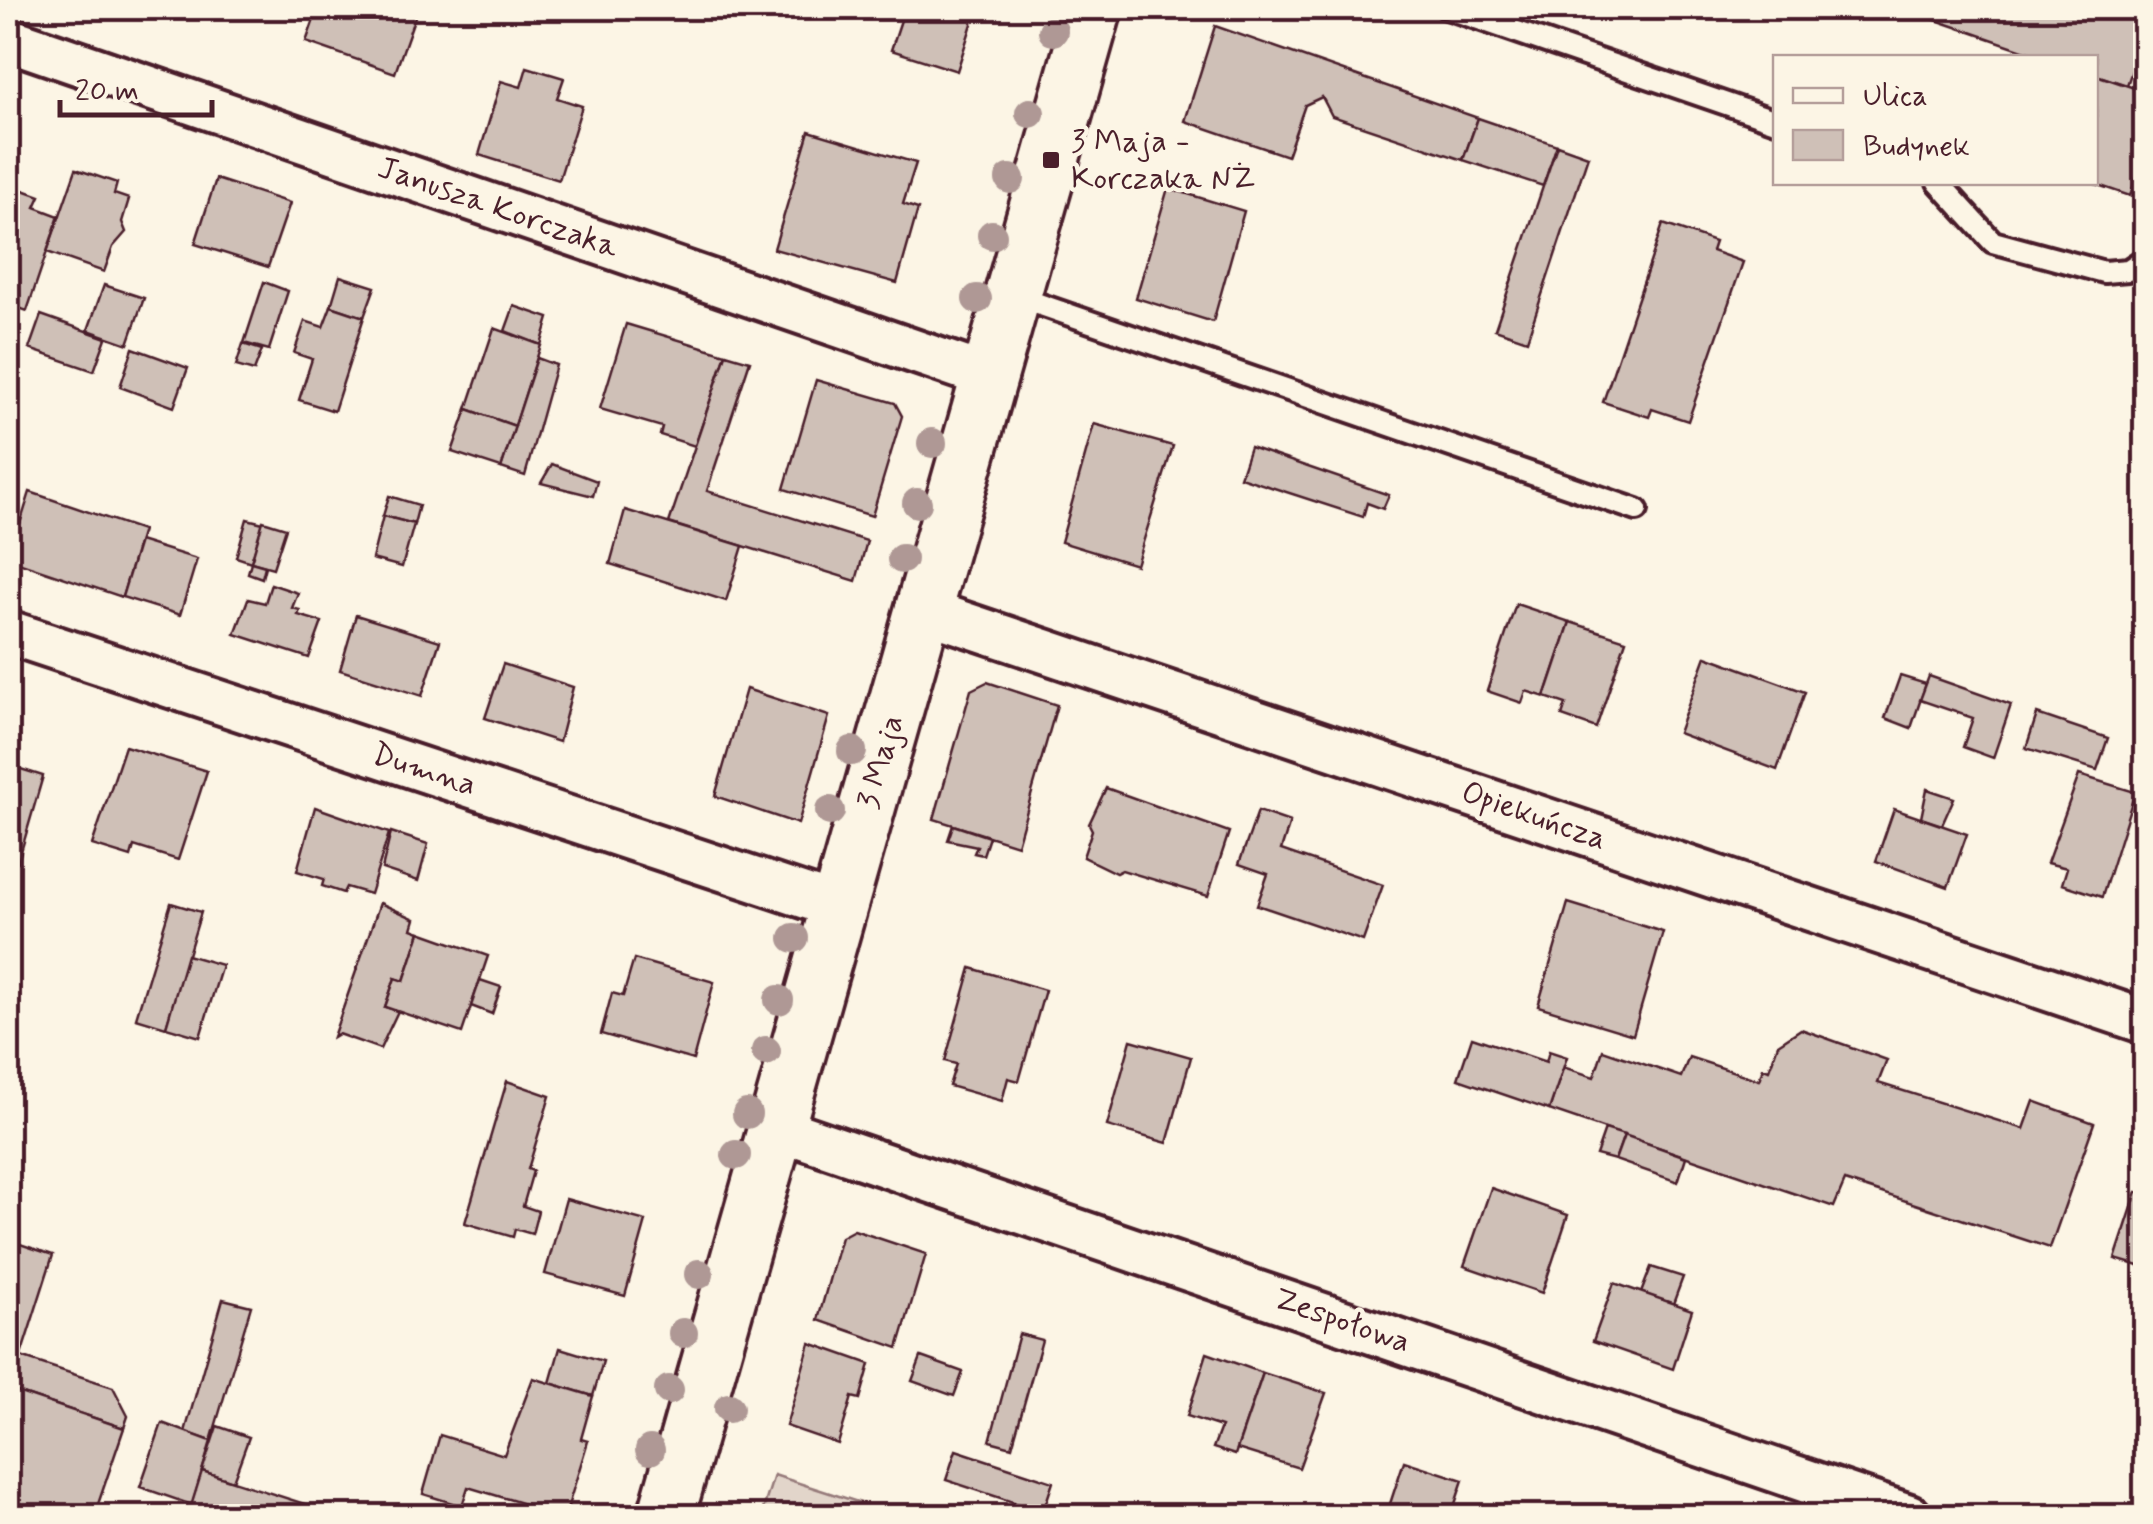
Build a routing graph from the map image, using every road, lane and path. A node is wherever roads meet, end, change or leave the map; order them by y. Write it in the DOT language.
graph roads {
  1 [pos="1094,8"];
  2 [pos="1448,8"];
  3 [pos="8,39"];
  4 [pos="1773,121"];
  5 [pos="1941,185"];
  6 [pos="2146,258"];
  7 [pos="1013,295"];
  8 [pos="989,377"];
  9 [pos="1637,510"];
  10 [pos="923,610"];
  11 [pos="8,632"];
  12 [pos="840,908"];
  13 [pos="2146,1022"];
  14 [pos="774,1127"];
  15 [pos="666,1516"];
  16 [pos="1909,1516"];
  1 -- 7 [label="street, 3 Maja"];
  2 -- 4 [label="lane"];
  3 -- 8 [label="street, Janusza Korczaka"];
  5 -- 6 [label="lane"];
  7 -- 8 [label="street, 3 Maja"];
  7 -- 9 [label="lane"];
  8 -- 10 [label="street, 3 Maja"];
  10 -- 12 [label="street, 3 Maja"];
  10 -- 13 [label="street, Opiekuńcza"];
  11 -- 12 [label="street, Dumna"];
  12 -- 14 [label="street, 3 Maja"];
  14 -- 15 [label="street, 3 Maja"];
  14 -- 16 [label="street, Zespołowa"];
}
